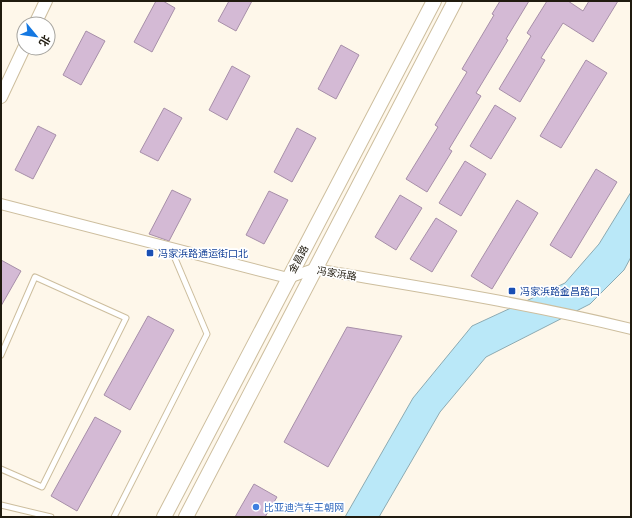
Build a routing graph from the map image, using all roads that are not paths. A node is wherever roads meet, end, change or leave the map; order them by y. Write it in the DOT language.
graph roads {
  1 [pos="46,1"];
  2 [pos="434,1"];
  3 [pos="455,1"];
  4 [pos="39,16"];
  5 [pos="20,56"];
  6 [pos="1,98"];
  7 [pos="1,204"];
  8 [pos="170,248"];
  9 [pos="314,269"];
  10 [pos="288,278"];
  11 [pos="631,329"];
  12 [pos="1,355"];
  13 [pos="1,469"];
  14 [pos="1,505"];
  15 [pos="32,515"];
  16 [pos="51,517"];
  17 [pos="114,517"];
  18 [pos="164,517"];
  19 [pos="186,517"];
  1 -- 4 [label="street"];
  2 -- 10 [label="main road, 金昌路"];
  3 -- 9 [label="main road, 金昌路"];
  5 -- 6 [label="street"];
  7 -- 8 [label="street"];
  8 -- 10 [label="street"];
  8 -- 17 [label="lane"];
  9 -- 10 [label="street, 冯家浜路"];
  9 -- 11 [label="street, 冯家浜路"];
  9 -- 19 [label="main road, 金昌路"];
  10 -- 18 [label="main road, 金昌路"];
  12 -- 13 [label="lane"];
  14 -- 15 [label="lane"];
  15 -- 16 [label="lane"];
}
